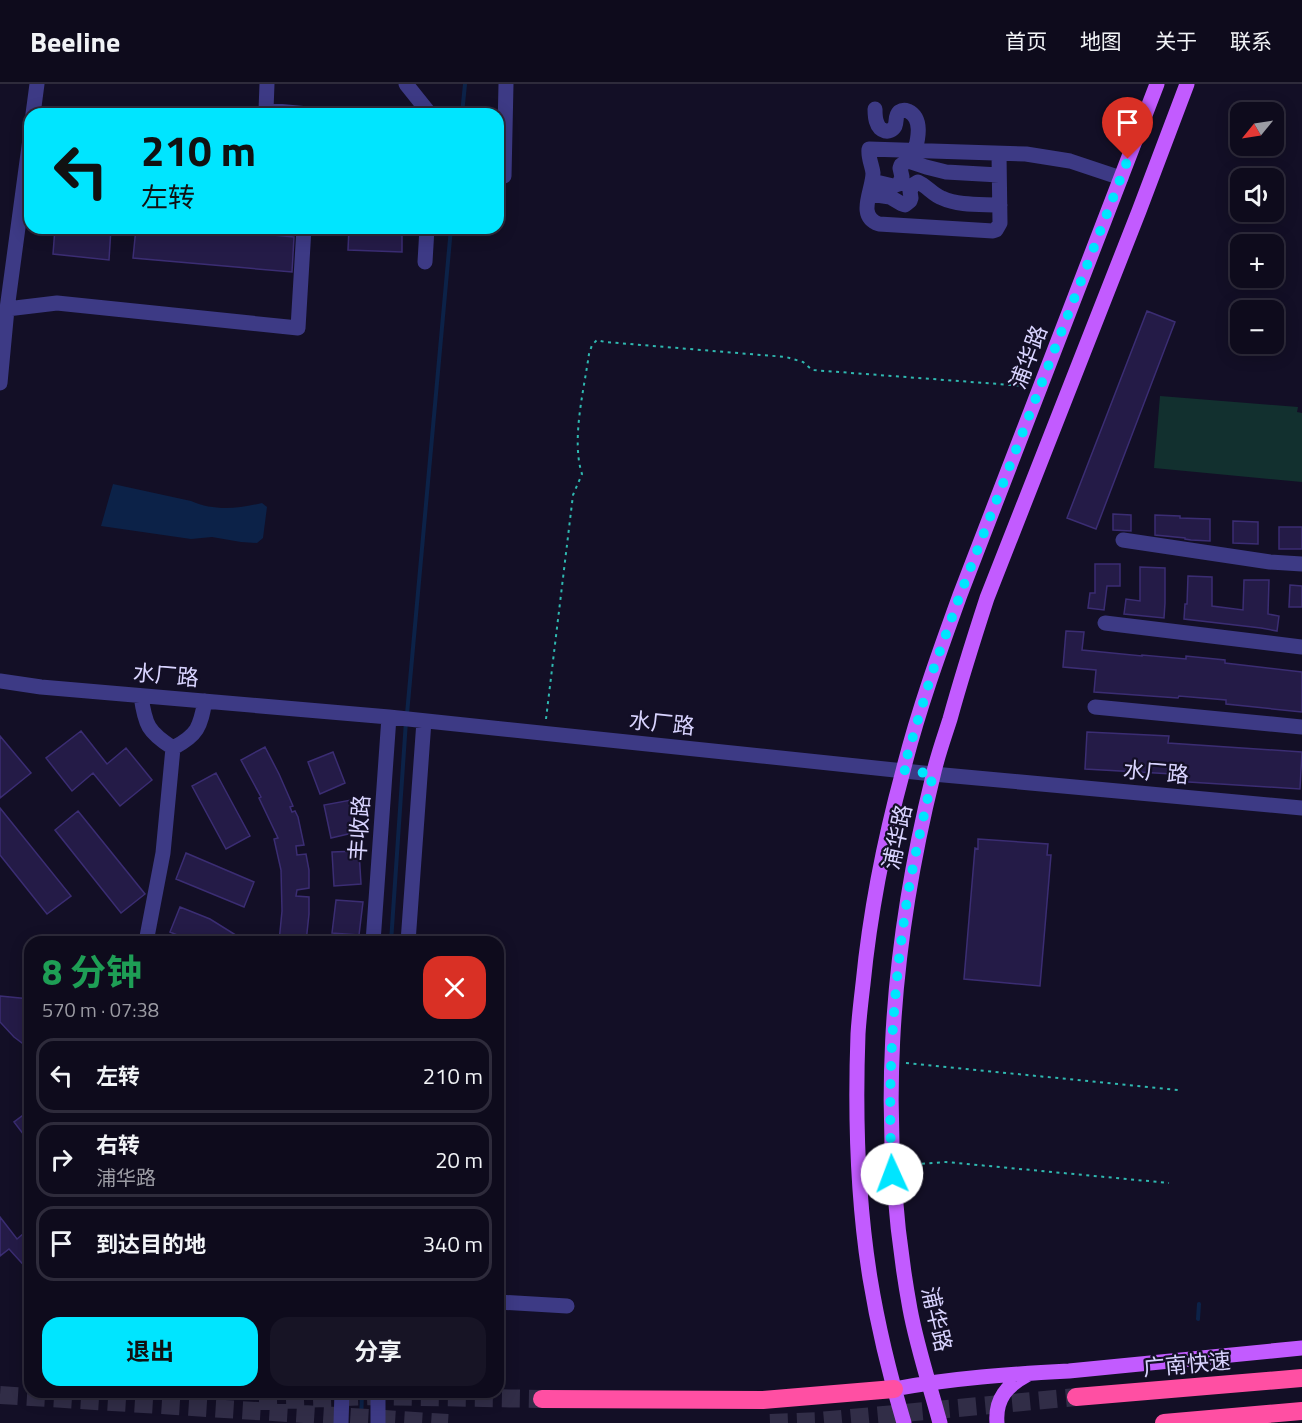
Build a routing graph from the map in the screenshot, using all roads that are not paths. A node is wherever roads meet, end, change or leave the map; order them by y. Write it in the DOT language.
graph roads {
  1 [pos="37,84"];
  2 [pos="267,84"];
  3 [pos="406,84"];
  4 [pos="506,84"];
  5 [pos="1157,84"];
  6 [pos="1187,84"];
  7 [pos="34,108"];
  8 [pos="266,108"];
  9 [pos="425,108"];
  10 [pos="875,109"];
  11 [pos="915,151"];
  12 [pos="999,153"];
  13 [pos="999,175"];
  14 [pos="504,176"];
  15 [pos="1120,178"];
  16 [pos="24,185"];
  17 [pos="871,187"];
  18 [pos="1000,205"];
  19 [pos="304,234"];
  20 [pos="427,234"];
  21 [pos="425,262"];
  22 [pos="8,309"];
  23 [pos="0,383"];
  24 [pos="1123,540"];
  25 [pos="1302,564"];
  26 [pos="1106,623"];
  27 [pos="1302,647"];
  28 [pos="0,681"];
  29 [pos="141,696"];
  30 [pos="205,701"];
  31 [pos="1095,707"];
  32 [pos="394,718"];
  33 [pos="421,720"];
  34 [pos="1302,727"];
  35 [pos="173,748"];
  36 [pos="903,770"];
  37 [pos="933,774"];
  38 [pos="1302,808"];
  39 [pos="147,936"];
  40 [pos="374,936"];
  41 [pos="408,936"];
  42 [pos="504,1302"];
  43 [pos="567,1306"];
  44 [pos="1302,1348"];
  45 [pos="1030,1372"];
  46 [pos="1302,1378"];
  47 [pos="928,1382"];
  48 [pos="894,1389"];
  49 [pos="1076,1397"];
  50 [pos="342,1398"];
  51 [pos="378,1398"];
  52 [pos="542,1400"];
  53 [pos="1302,1411"];
  54 [pos="341,1423"];
  55 [pos="378,1423"];
  56 [pos="904,1423"];
  57 [pos="940,1423"];
  58 [pos="997,1423"];
  59 [pos="1164,1423"];
  1 -- 7 [label="street"];
  2 -- 8 [label="street"];
  3 -- 9 [label="street"];
  4 -- 14 [label="street"];
  5 -- 15 [label="main road, 浦华路"];
  6 -- 37 [label="main road, 浦华路"];
  10 -- 11 [label="street"];
  11 -- 12 [label="street"];
  11 -- 17 [label="street"];
  12 -- 13 [label="street"];
  12 -- 15 [label="street"];
  13 -- 17 [label="street"];
  13 -- 18 [label="street"];
  15 -- 36 [label="main road, 浦华路"];
  16 -- 22 [label="street"];
  17 -- 18 [label="street"];
  17 -- 18 [label="street"];
  19 -- 22 [label="street"];
  20 -- 21 [label="street"];
  22 -- 23 [label="street"];
  24 -- 25 [label="street"];
  26 -- 27 [label="street"];
  28 -- 29 [label="street, 水厂路"];
  29 -- 30 [label="street, 水厂路"];
  29 -- 35 [label="street"];
  30 -- 32 [label="street, 水厂路"];
  30 -- 35 [label="street"];
  31 -- 34 [label="street"];
  32 -- 33 [label="street, 水厂路"];
  32 -- 40 [label="street, 丰收路"];
  33 -- 36 [label="street, 水厂路"];
  33 -- 41 [label="street"];
  35 -- 39 [label="street"];
  36 -- 37 [label="street, 水厂路"];
  36 -- 48 [label="main road, 浦华路"];
  37 -- 38 [label="street, 水厂路"];
  37 -- 47 [label="main road, 浦华路"];
  42 -- 43 [label="street"];
  44 -- 45 [label="main road"];
  45 -- 47 [label="main road"];
  45 -- 58 [label="main road"];
  46 -- 49 [label="highway, 广南快速"];
  47 -- 48 [label="main road"];
  47 -- 57 [label="main road, 浦华路"];
  48 -- 52 [label="highway"];
  48 -- 56 [label="main road, 浦华路"];
  50 -- 54 [label="street"];
  51 -- 55 [label="street"];
  53 -- 59 [label="highway"];
}
